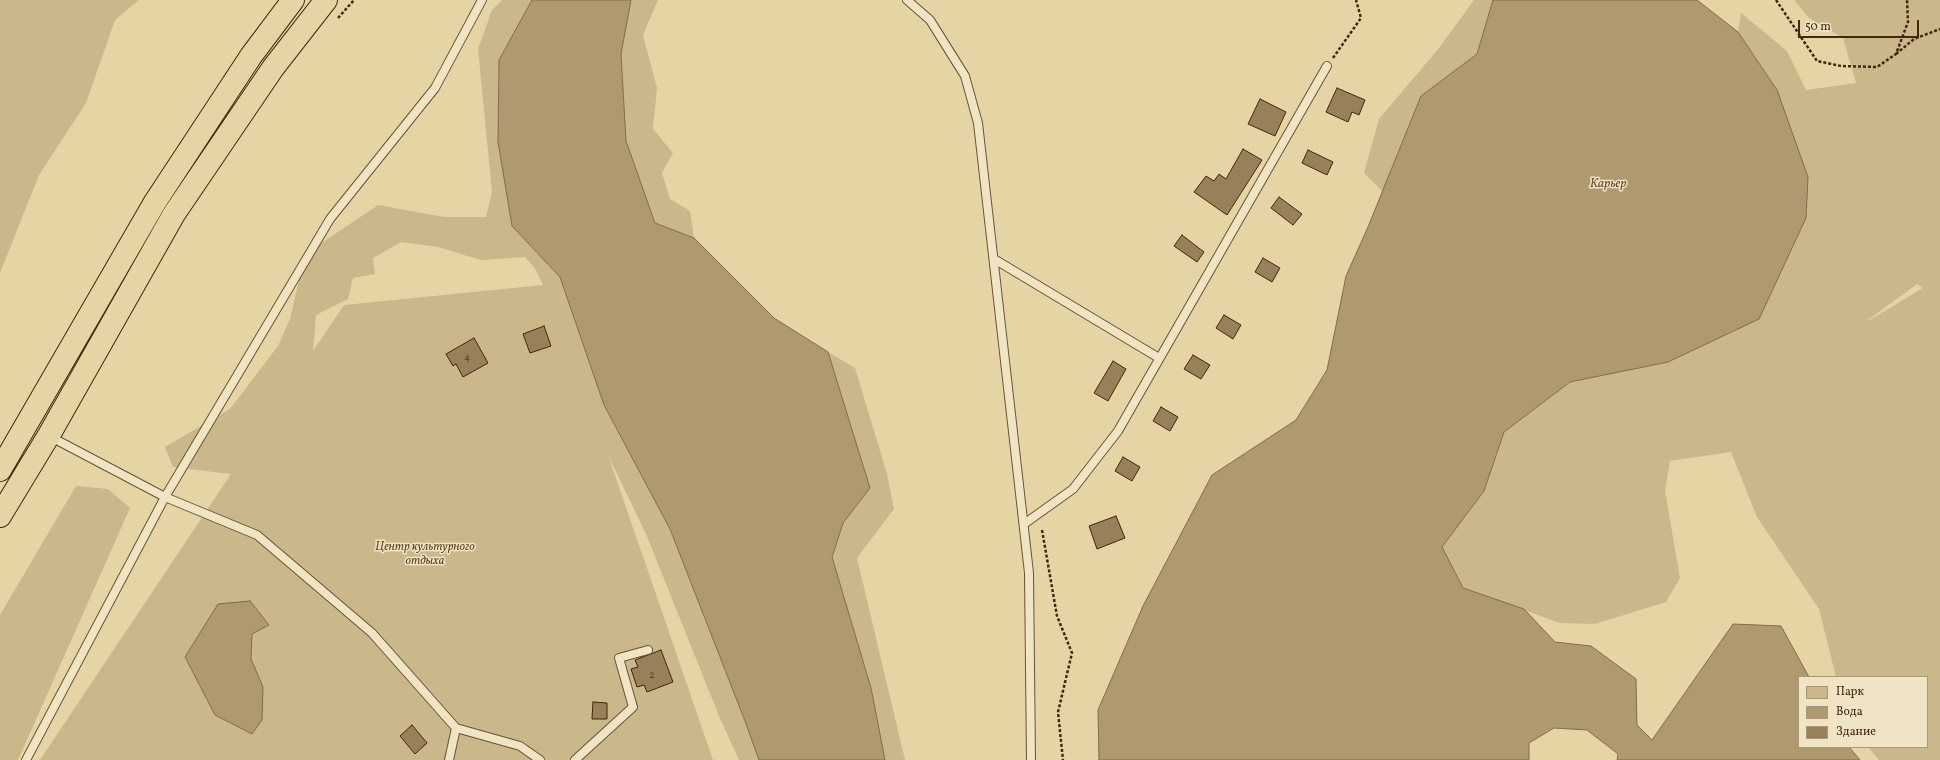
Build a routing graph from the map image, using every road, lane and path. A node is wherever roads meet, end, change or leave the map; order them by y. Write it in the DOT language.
graph roads {
  1 [pos="293,0"];
  2 [pos="326,0"];
  3 [pos="482,0"];
  4 [pos="907,0"];
  5 [pos="1356,0"];
  6 [pos="1776,0"];
  7 [pos="1907,0"];
  8 [pos="1940,29"];
  9 [pos="1896,54"];
  10 [pos="1327,66"];
  11 [pos="994,259"];
  12 [pos="1159,358"];
  13 [pos="49,435"];
  14 [pos="0,470"];
  15 [pos="165,497"];
  16 [pos="0,516"];
  17 [pos="1024,524"];
  18 [pos="1042,530"];
  19 [pos="648,650"];
  20 [pos="456,728"];
  21 [pos="26,760"];
  22 [pos="449,760"];
  23 [pos="540,760"];
  24 [pos="575,760"];
  25 [pos="1031,760"];
  26 [pos="1063,760"];
  1 -- 14 [label="highway"];
  2 -- 13 [label="highway"];
  3 -- 15 [label="lane"];
  4 -- 11 [label="lane"];
  5 -- 10 [label="path"];
  6 -- 9 [label="path"];
  7 -- 9 [label="path"];
  8 -- 9 [label="path"];
  10 -- 12 [label="lane"];
  11 -- 12 [label="lane"];
  11 -- 17 [label="lane"];
  12 -- 17 [label="lane"];
  13 -- 15 [label="lane"];
  13 -- 16 [label="highway"];
  15 -- 20 [label="lane"];
  15 -- 21 [label="lane"];
  17 -- 25 [label="lane"];
  18 -- 26 [label="path"];
  19 -- 24 [label="lane"];
  20 -- 22 [label="lane"];
  20 -- 23 [label="lane"];
}
